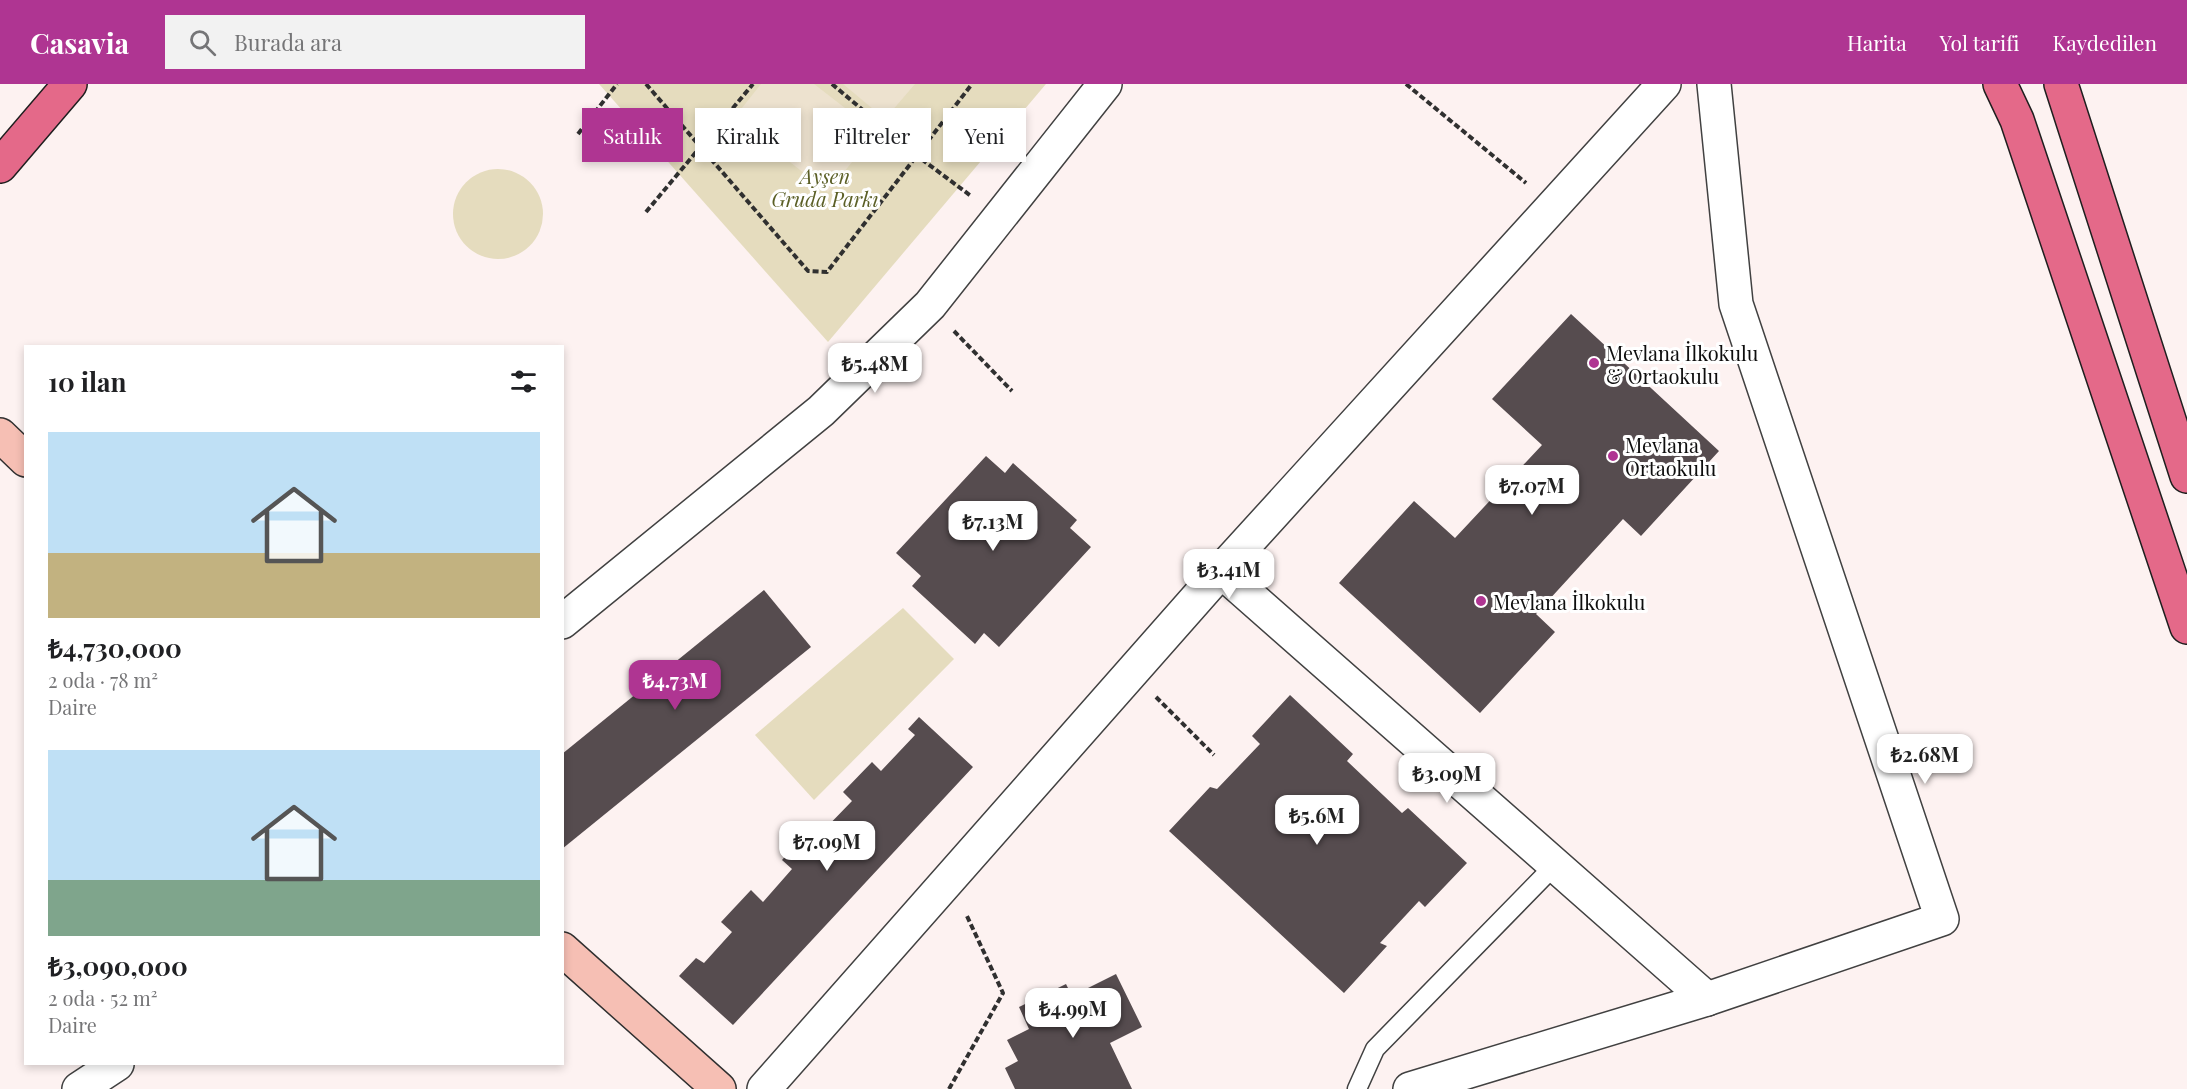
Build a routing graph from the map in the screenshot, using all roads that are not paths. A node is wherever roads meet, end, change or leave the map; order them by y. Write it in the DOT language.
graph roads {
  1 [pos="42,84"];
  2 [pos="70,84"];
  3 [pos="1105,84"];
  4 [pos="1664,84"];
  5 [pos="1714,84"];
  6 [pos="2000,84"];
  7 [pos="2010,84"];
  8 [pos="2061,84"];
  9 [pos="2017,120"];
  10 [pos="0,151"];
  11 [pos="0,166"];
  12 [pos="0,435"];
  13 [pos="24,458"];
  14 [pos="2187,476"];
  15 [pos="1221,571"];
  16 [pos="564,620"];
  17 [pos="2187,627"];
  18 [pos="1555,866"];
  19 [pos="564,951"];
  20 [pos="1707,999"];
  21 [pos="115,1065"];
  22 [pos="79,1089"];
  23 [pos="719,1089"];
  24 [pos="764,1089"];
  25 [pos="1357,1089"];
  26 [pos="1410,1089"];
  1 -- 10 [label="highway"];
  2 -- 11 [label="highway"];
  3 -- 16 [label="street"];
  4 -- 15 [label="street"];
  5 -- 20 [label="street"];
  6 -- 9 [label="highway"];
  7 -- 9 [label="highway"];
  8 -- 14 [label="highway"];
  9 -- 17 [label="highway"];
  12 -- 13 [label="main road"];
  15 -- 18 [label="street"];
  15 -- 24 [label="street"];
  18 -- 20 [label="street"];
  18 -- 25 [label="lane"];
  19 -- 23 [label="main road"];
  20 -- 26 [label="street"];
  21 -- 22 [label="street"];
}
